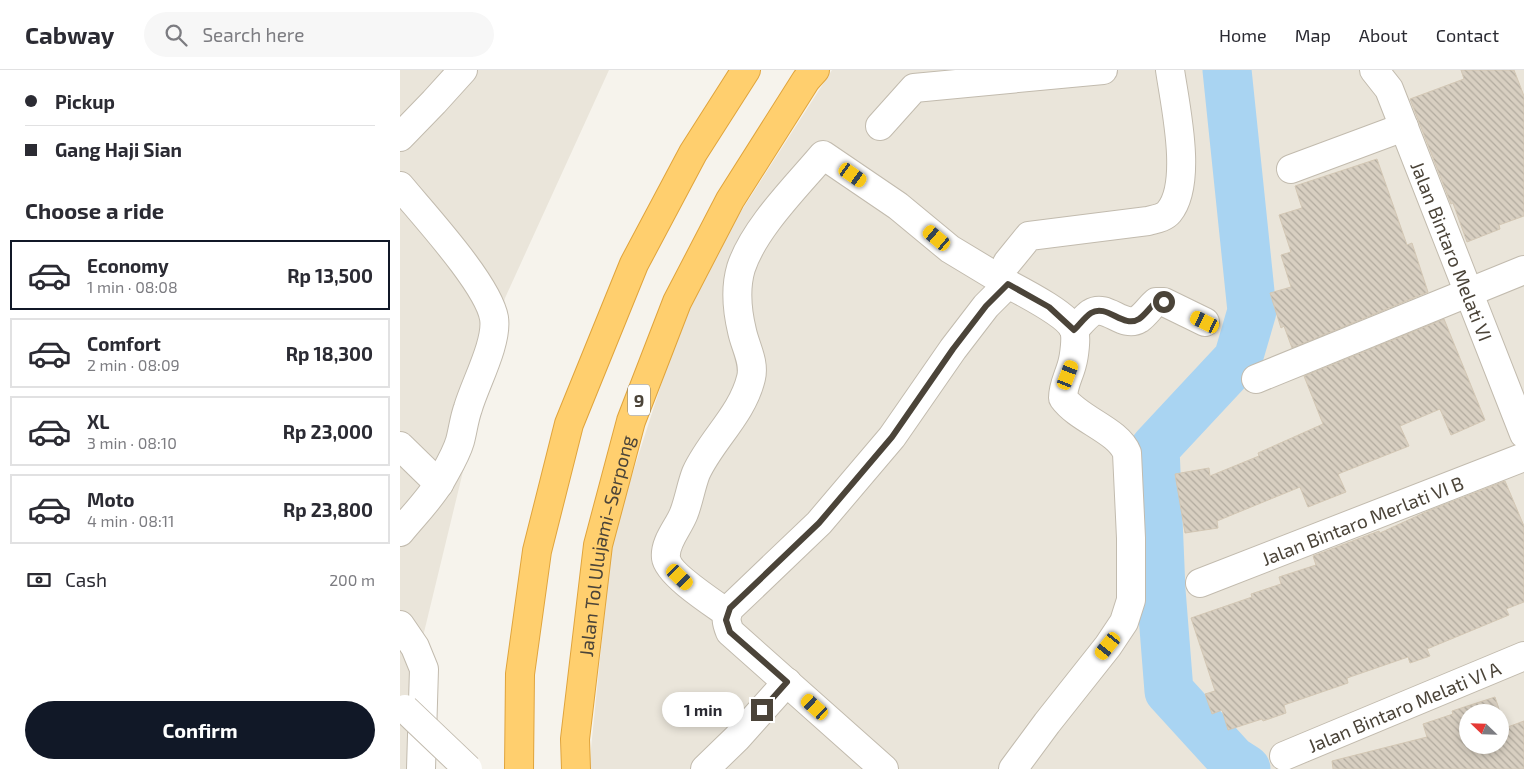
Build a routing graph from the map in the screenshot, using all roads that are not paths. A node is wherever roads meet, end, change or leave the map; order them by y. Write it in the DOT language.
graph roads {
  1 [pos="463,70"];
  2 [pos="746,70"];
  3 [pos="815,70"];
  4 [pos="1103,70"];
  5 [pos="1170,70"];
  6 [pos="1374,70"];
  7 [pos="880,126"];
  8 [pos="1404,127"];
  9 [pos="400,136"];
  10 [pos="1291,169"];
  11 [pos="400,186"];
  12 [pos="1524,270"];
  13 [pos="1008,273"];
  14 [pos="1468,293"];
  15 [pos="1205,322"];
  16 [pos="1074,330"];
  17 [pos="1256,379"];
  18 [pos="1524,434"];
  19 [pos="400,446"];
  20 [pos="1524,457"];
  21 [pos="438,484"];
  22 [pos="400,532"];
  23 [pos="1200,583"];
  24 [pos="727,613"];
  25 [pos="400,625"];
  26 [pos="1524,656"];
  27 [pos="787,682"];
  28 [pos="402,706"];
  29 [pos="1284,756"];
  30 [pos="421,769"];
  31 [pos="468,769"];
  32 [pos="519,769"];
  33 [pos="576,769"];
  34 [pos="705,769"];
  35 [pos="884,769"];
  36 [pos="1013,769"];
  1 -- 9 [label="street"];
  2 -- 32 [label="highway"];
  3 -- 33 [label="highway, Jalan Tol Ulujami–Serpong / 9"];
  4 -- 7 [label="street"];
  5 -- 13 [label="street"];
  6 -- 8 [label="street, Jalan Bintaro Melati VI"];
  8 -- 10 [label="street"];
  8 -- 14 [label="street, Jalan Bintaro Melati VI"];
  11 -- 21 [label="street"];
  12 -- 14 [label="street"];
  13 -- 16 [label="street"];
  13 -- 24 [label="street"];
  13 -- 24 [label="street"];
  14 -- 17 [label="street"];
  14 -- 18 [label="street, Jalan Bintaro Melati VI"];
  15 -- 16 [label="street"];
  16 -- 36 [label="street"];
  19 -- 21 [label="street"];
  20 -- 23 [label="street, Jalan Bintaro Merlati VI B"];
  21 -- 22 [label="street"];
  24 -- 27 [label="street"];
  25 -- 30 [label="street"];
  26 -- 29 [label="street, Jalan Bintaro Melati VI A"];
  27 -- 34 [label="street"];
  27 -- 35 [label="street"];
  28 -- 31 [label="street, bridge"];
}
